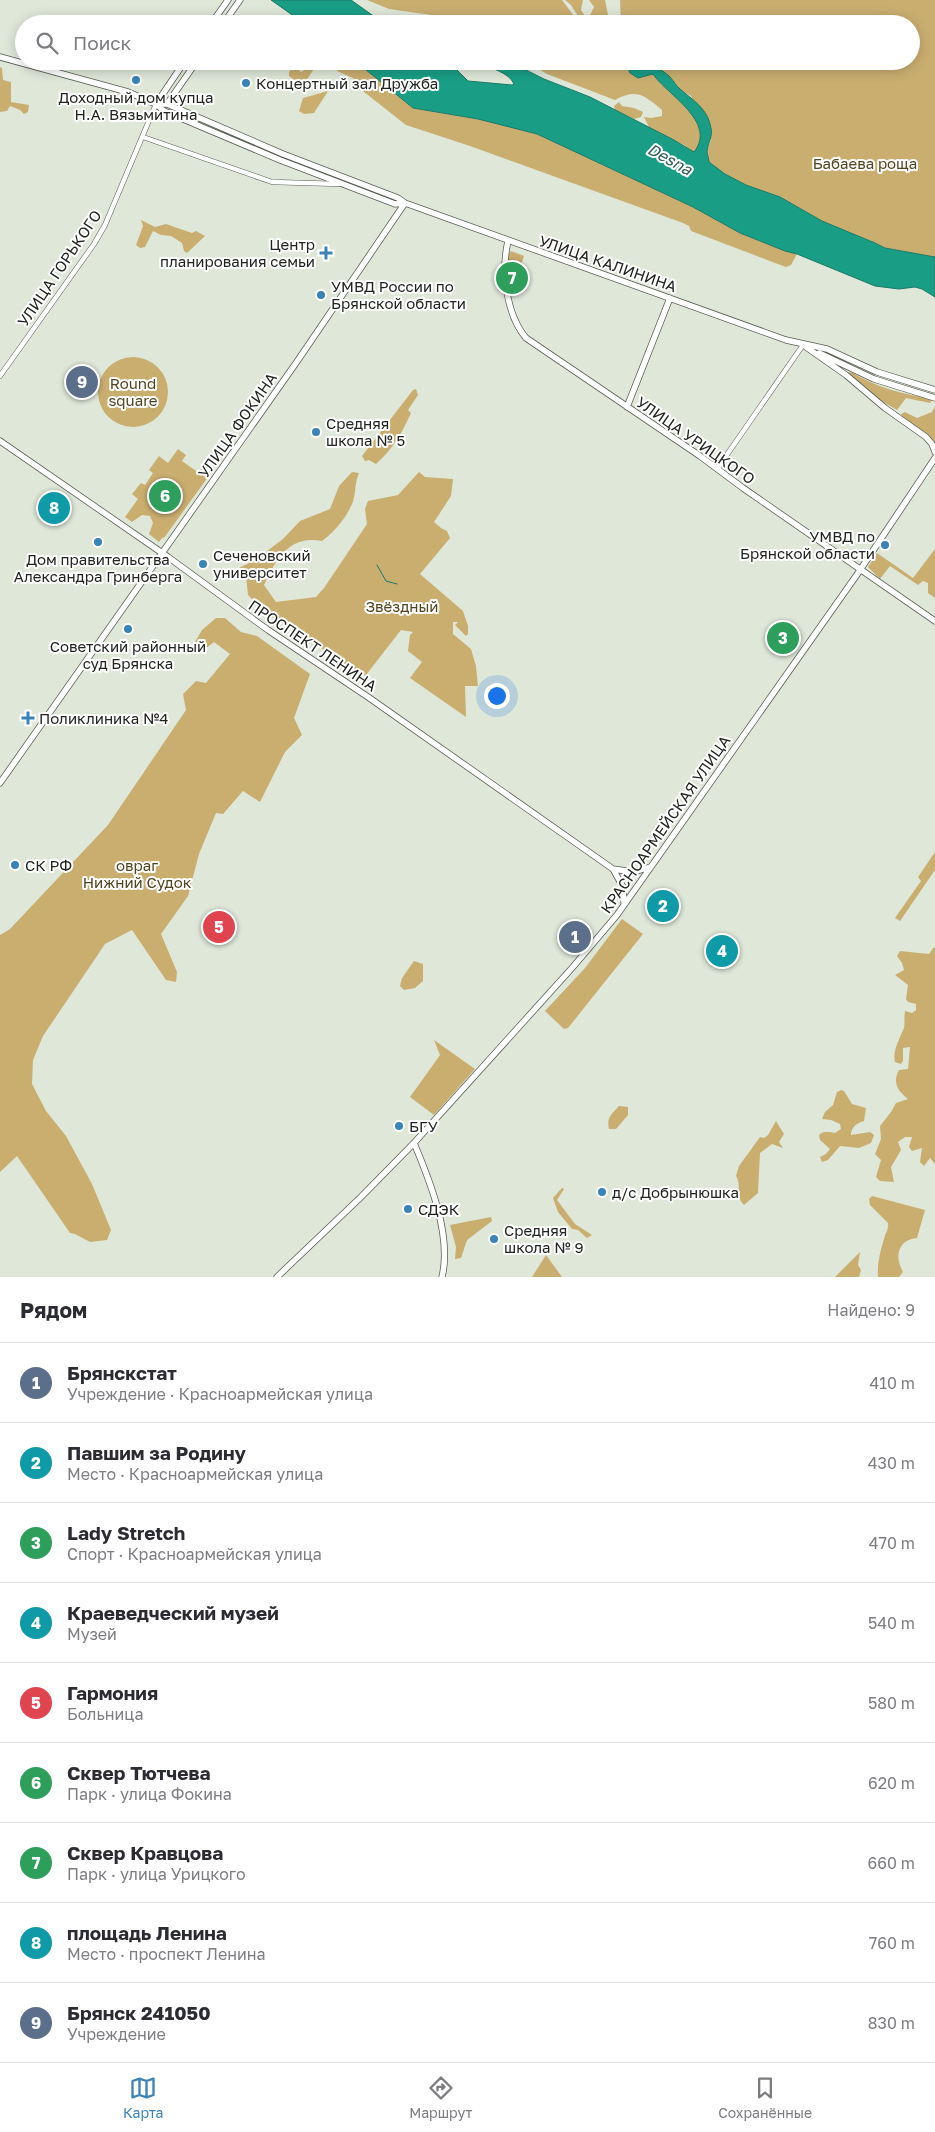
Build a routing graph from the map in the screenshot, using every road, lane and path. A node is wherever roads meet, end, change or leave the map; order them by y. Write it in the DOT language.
graph roads {
  1 [pos="228,0"];
  2 [pos="240,0"];
  3 [pos="217,15"];
  4 [pos="230,15"];
  5 [pos="0,57"];
  6 [pos="15,61"];
  7 [pos="49,70"];
  8 [pos="179,70"];
  9 [pos="190,70"];
  10 [pos="156,104"];
  11 [pos="167,104"];
  12 [pos="143,137"];
  13 [pos="342,184"];
  14 [pos="405,203"];
  15 [pos="508,241"];
  16 [pos="670,298"];
  17 [pos="803,345"];
  18 [pos="0,376"];
  19 [pos="935,390"];
  20 [pos="935,398"];
  21 [pos="627,407"];
  22 [pos="0,441"];
  23 [pos="934,457"];
  24 [pos="717,469"];
  25 [pos="162,553"];
  26 [pos="860,569"];
  27 [pos="935,621"];
  28 [pos="0,783"];
  29 [pos="652,865"];
  30 [pos="613,870"];
  31 [pos="622,907"];
  32 [pos="414,1143"];
  33 [pos="277,1277"];
  34 [pos="442,1277"];
  1 -- 3 [label="main road"];
  2 -- 4 [label="main road"];
  5 -- 6 [label="main road, УЛИЦА КАЛИНИНА"];
  7 -- 10 [label="main road, УЛИЦА КАЛИНИНА"];
  8 -- 10 [label="main road, УЛИЦА ГОРЬКОГО"];
  9 -- 11 [label="main road"];
  10 -- 11 [label="main road, УЛИЦА КАЛИНИНА"];
  10 -- 12 [label="street, УЛИЦА ГОРЬКОГО"];
  10 -- 13 [label="main road, УЛИЦА КАЛИНИНА"];
  11 -- 14 [label="main road, УЛИЦА КАЛИНИНА"];
  12 -- 13 [label="street"];
  12 -- 18 [label="street, УЛИЦА ГОРЬКОГО"];
  13 -- 14 [label="main road, УЛИЦА КАЛИНИНА"];
  14 -- 15 [label="main road, УЛИЦА КАЛИНИНА"];
  14 -- 25 [label="main road, УЛИЦА ФОКИНА"];
  15 -- 16 [label="main road, УЛИЦА КАЛИНИНА"];
  15 -- 21 [label="main road, УЛИЦА УРИЦКОГО"];
  16 -- 17 [label="main road, УЛИЦА КАЛИНИНА"];
  16 -- 21 [label="main road"];
  17 -- 19 [label="main road, УЛИЦА КАЛИНИНА"];
  17 -- 20 [label="main road, УЛИЦА КАЛИНИНА"];
  17 -- 23 [label="main road"];
  17 -- 24 [label="street"];
  21 -- 24 [label="main road, УЛИЦА УРИЦКОГО"];
  22 -- 25 [label="main road, ПРОСПЕКТ ЛЕНИНА"];
  23 -- 26 [label="main road, КРАСНОАРМЕЙСКАЯ УЛИЦА"];
  24 -- 26 [label="main road, УЛИЦА УРИЦКОГО"];
  25 -- 28 [label="main road, УЛИЦА ФОКИНА"];
  25 -- 30 [label="main road, ПРОСПЕКТ ЛЕНИНА"];
  26 -- 27 [label="main road, УЛИЦА УРИЦКОГО"];
  26 -- 29 [label="main road, КРАСНОАРМЕЙСКАЯ УЛИЦА"];
  29 -- 30 [label="main road"];
  29 -- 31 [label="main road, КРАСНОАРМЕЙСКАЯ УЛИЦА"];
  30 -- 31 [label="main road"];
  31 -- 32 [label="main road, КРАСНОАРМЕЙСКАЯ УЛИЦА"];
  32 -- 33 [label="main road, КРАСНОАРМЕЙСКАЯ УЛИЦА"];
  32 -- 34 [label="main road"];
}
